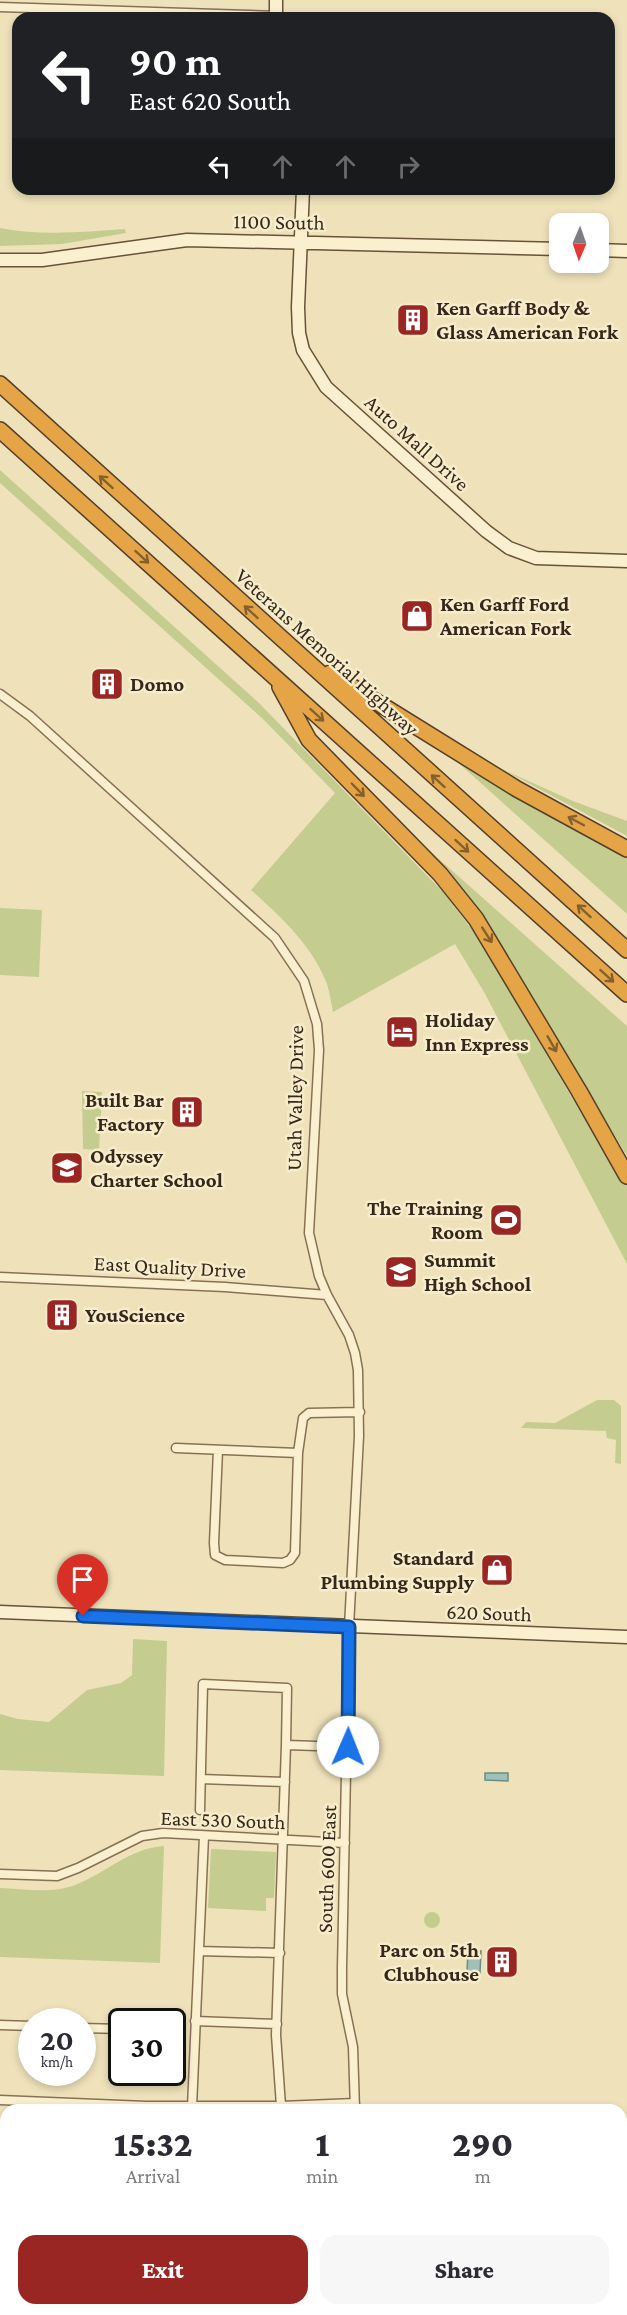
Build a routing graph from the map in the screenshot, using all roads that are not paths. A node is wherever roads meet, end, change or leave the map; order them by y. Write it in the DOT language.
graph roads {
  1 [pos="0,7"];
  2 [pos="138,12"];
  3 [pos="303,195"];
  4 [pos="300,241"];
  5 [pos="549,249"];
  6 [pos="609,250"];
  7 [pos="627,251"];
  8 [pos="0,260"];
  9 [pos="0,384"];
  10 [pos="0,430"];
  11 [pos="627,561"];
  12 [pos="295,651"];
  13 [pos="274,676"];
  14 [pos="0,694"];
  15 [pos="627,849"];
  16 [pos="627,950"];
  17 [pos="627,994"];
  18 [pos="611,1145"];
  19 [pos="627,1164"];
  20 [pos="627,1176"];
  21 [pos="0,1277"];
  22 [pos="327,1295"];
  23 [pos="360,1412"];
  24 [pos="176,1448"];
  25 [pos="218,1450"];
  26 [pos="298,1453"];
  27 [pos="0,1612"];
  28 [pos="349,1627"];
  29 [pos="627,1637"];
  30 [pos="286,1745"];
  31 [pos="348,1747"];
  32 [pos="201,1779"];
  33 [pos="285,1782"];
  34 [pos="200,1810"];
  35 [pos="204,1836"];
  36 [pos="284,1840"];
  37 [pos="345,1843"];
  38 [pos="0,1875"];
  39 [pos="199,1952"];
  40 [pos="280,1953"];
  41 [pos="195,2021"];
  42 [pos="277,2024"];
  43 [pos="0,2025"];
  44 [pos="18,2026"];
  45 [pos="0,2100"];
  46 [pos="13,2101"];
  47 [pos="70,2104"];
  48 [pos="192,2104"];
  49 [pos="281,2104"];
  50 [pos="355,2104"];
  1 -- 2 [label="street"];
  3 -- 4 [label="street, Auto Mall Drive"];
  4 -- 5 [label="street, 1100 South"];
  4 -- 8 [label="street, 1100 South"];
  4 -- 11 [label="street, Auto Mall Drive"];
  6 -- 7 [label="street"];
  12 -- 9 [label="highway, Veterans Memorial Highway, one-way"];
  10 -- 13 [label="highway, one-way"];
  15 -- 12 [label="highway, one-way"];
  16 -- 12 [label="highway, Veterans Memorial Highway, one-way"];
  13 -- 17 [label="highway, one-way"];
  13 -- 18 [label="highway, one-way"];
  14 -- 22 [label="street, Utah Valley Drive"];
  18 -- 19 [label="highway"];
  18 -- 20 [label="highway"];
  21 -- 22 [label="street, East Quality Drive"];
  22 -- 23 [label="street, Utah Valley Drive"];
  23 -- 26 [label="street"];
  23 -- 28 [label="street, Utah Valley Drive"];
  24 -- 25 [label="street"];
  25 -- 26 [label="street"];
  25 -- 26 [label="street"];
  27 -- 28 [label="street, 620 South"];
  28 -- 29 [label="street, 620 South"];
  28 -- 31 [label="street, South 600 East"];
  30 -- 31 [label="street"];
  30 -- 32 [label="street"];
  30 -- 33 [label="street"];
  31 -- 37 [label="street, South 600 East"];
  32 -- 33 [label="street"];
  32 -- 34 [label="street"];
  33 -- 36 [label="street"];
  35 -- 36 [label="street, East 530 South"];
  35 -- 38 [label="street, East 530 South"];
  35 -- 39 [label="street"];
  36 -- 37 [label="street, East 530 South"];
  36 -- 40 [label="street"];
  37 -- 50 [label="street, South 600 East"];
  39 -- 40 [label="street"];
  39 -- 41 [label="street"];
  40 -- 42 [label="street"];
  41 -- 42 [label="street"];
  41 -- 48 [label="street"];
  42 -- 49 [label="street"];
  43 -- 44 [label="street"];
  45 -- 46 [label="street"];
  46 -- 47 [label="street"];
}
